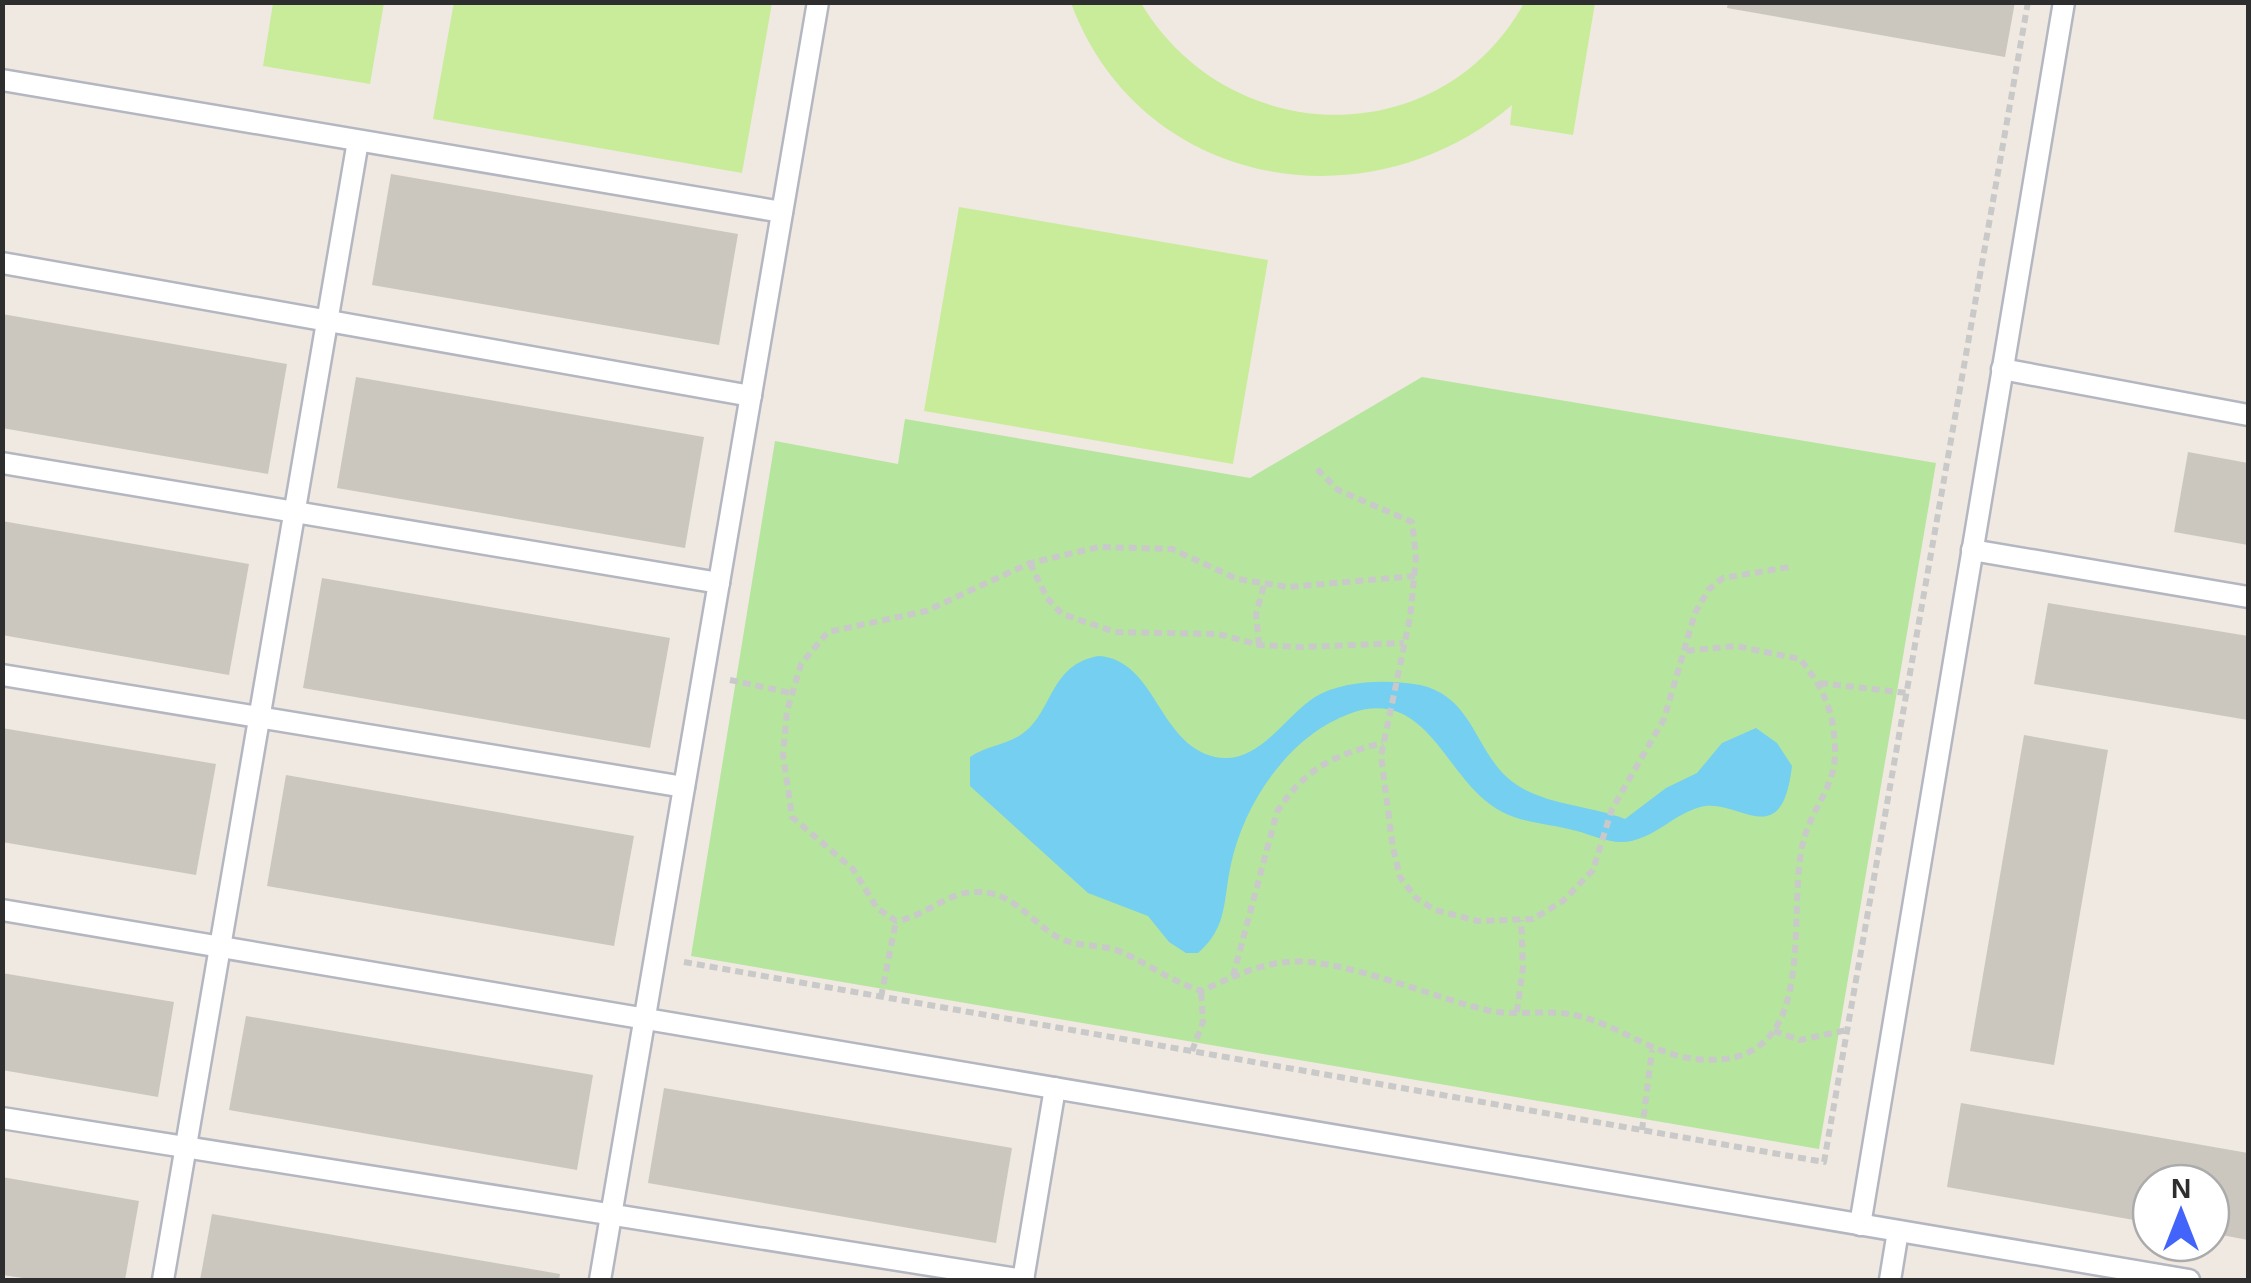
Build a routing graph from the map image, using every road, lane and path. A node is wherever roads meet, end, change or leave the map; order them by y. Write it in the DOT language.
graph roads {
  1 [pos="818,2"];
  2 [pos="2028,2"];
  3 [pos="2064,2"];
  4 [pos="2,80"];
  5 [pos="358,141"];
  6 [pos="782,212"];
  7 [pos="2,263"];
  8 [pos="327,321"];
  9 [pos="2002,370"];
  10 [pos="751,396"];
  11 [pos="2248,415"];
  12 [pos="2,463"];
  13 [pos="1317,469"];
  14 [pos="294,512"];
  15 [pos="1972,550"];
  16 [pos="1030,563"];
  17 [pos="1788,566"];
  18 [pos="1414,576"];
  19 [pos="719,583"];
  20 [pos="1264,585"];
  21 [pos="2248,596"];
  22 [pos="1404,643"];
  23 [pos="1259,645"];
  24 [pos="1684,651"];
  25 [pos="733,662"];
  26 [pos="2,675"];
  27 [pos="730,680"];
  28 [pos="1820,683"];
  29 [pos="791,693"];
  30 [pos="1907,693"];
  31 [pos="726,699"];
  32 [pos="259,717"];
  33 [pos="1383,743"];
  34 [pos="684,787"];
  35 [pos="2,910"];
  36 [pos="1521,920"];
  37 [pos="896,921"];
  38 [pos="684,943"];
  39 [pos="220,947"];
  40 [pos="1233,977"];
  41 [pos="1201,991"];
  42 [pos="882,997"];
  43 [pos="1517,1012"];
  44 [pos="644,1018"];
  45 [pos="1847,1030"];
  46 [pos="1774,1032"];
  47 [pos="1652,1050"];
  48 [pos="1192,1052"];
  49 [pos="1055,1088"];
  50 [pos="2,1118"];
  51 [pos="1642,1130"];
  52 [pos="186,1147"];
  53 [pos="612,1215"];
  54 [pos="1860,1225"];
  55 [pos="1898,1231"];
  56 [pos="163,1280"];
  57 [pos="600,1280"];
  58 [pos="1024,1280"];
  59 [pos="1890,1280"];
  60 [pos="2189,1280"];
  1 -- 6 [label="lane"];
  2 -- 30 [label="path"];
  3 -- 9 [label="lane"];
  4 -- 5 [label="lane"];
  5 -- 6 [label="lane"];
  5 -- 8 [label="lane"];
  6 -- 10 [label="lane"];
  7 -- 8 [label="lane"];
  8 -- 10 [label="lane"];
  8 -- 14 [label="lane"];
  9 -- 11 [label="lane"];
  9 -- 15 [label="lane"];
  10 -- 19 [label="lane"];
  12 -- 14 [label="lane"];
  13 -- 18 [label="path"];
  14 -- 19 [label="lane"];
  14 -- 32 [label="lane"];
  15 -- 21 [label="lane"];
  15 -- 54 [label="lane"];
  16 -- 20 [label="path"];
  16 -- 23 [label="path"];
  16 -- 29 [label="path"];
  17 -- 24 [label="path"];
  18 -- 20 [label="path"];
  18 -- 22 [label="path"];
  19 -- 34 [label="lane"];
  20 -- 23 [label="path"];
  22 -- 23 [label="path"];
  22 -- 33 [label="path"];
  24 -- 28 [label="path"];
  24 -- 36 [label="path"];
  25 -- 27 [label="path"];
  26 -- 32 [label="lane"];
  27 -- 29 [label="path"];
  27 -- 31 [label="path"];
  28 -- 30 [label="path"];
  28 -- 46 [label="path"];
  29 -- 37 [label="path"];
  30 -- 45 [label="path"];
  32 -- 34 [label="lane"];
  32 -- 39 [label="lane"];
  33 -- 36 [label="path"];
  33 -- 40 [label="path"];
  34 -- 44 [label="lane"];
  35 -- 39 [label="lane"];
  36 -- 43 [label="path"];
  37 -- 41 [label="path"];
  37 -- 42 [label="path"];
  38 -- 42 [label="path"];
  39 -- 44 [label="lane"];
  39 -- 52 [label="lane"];
  40 -- 41 [label="path"];
  40 -- 43 [label="path"];
  41 -- 48 [label="path"];
  42 -- 48 [label="path"];
  43 -- 47 [label="path"];
  44 -- 49 [label="lane"];
  44 -- 53 [label="lane"];
  45 -- 46 [label="path"];
  45 -- 51 [label="path"];
  46 -- 47 [label="path"];
  47 -- 51 [label="path"];
  48 -- 51 [label="path"];
  49 -- 54 [label="lane"];
  49 -- 58 [label="lane"];
  50 -- 52 [label="lane"];
  52 -- 53 [label="lane"];
  52 -- 56 [label="lane"];
  53 -- 57 [label="lane"];
  53 -- 58 [label="lane"];
  54 -- 55 [label="lane"];
  55 -- 59 [label="lane"];
  55 -- 60 [label="lane"];
}
